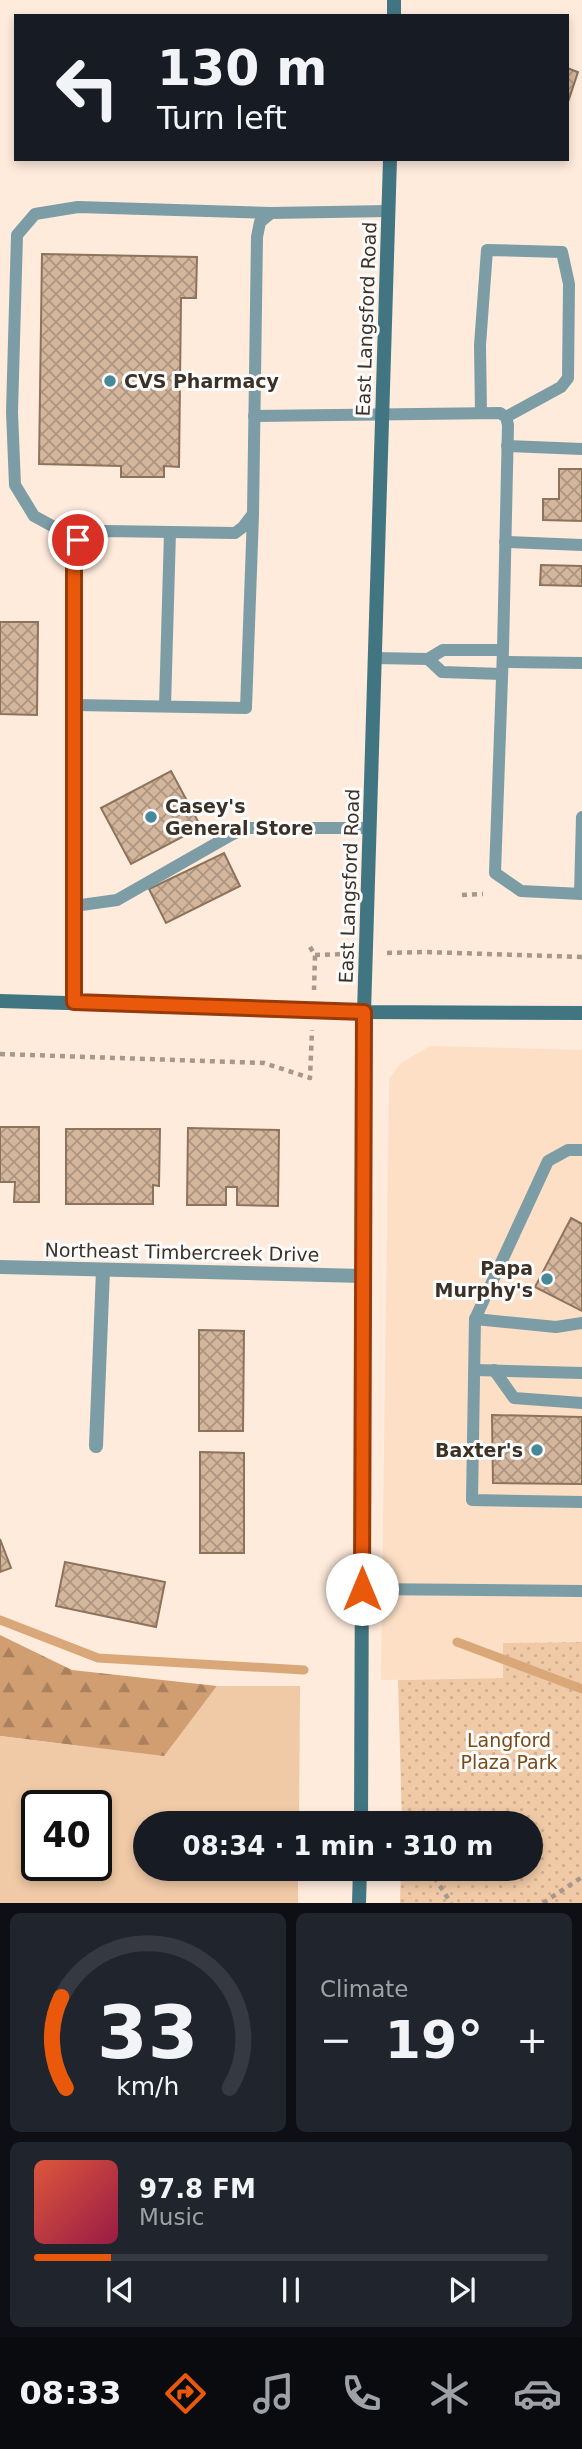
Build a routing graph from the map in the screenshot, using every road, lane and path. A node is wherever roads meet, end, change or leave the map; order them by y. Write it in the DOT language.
graph roads {
  1 [pos="390,161"];
  2 [pos="388,211"];
  3 [pos="271,213"];
  4 [pos="481,413"];
  5 [pos="254,415"];
  6 [pos="382,415"];
  7 [pos="506,418"];
  8 [pos="508,446"];
  9 [pos="582,449"];
  10 [pos="253,514"];
  11 [pos="170,532"];
  12 [pos="78,540"];
  13 [pos="505,542"];
  14 [pos="582,545"];
  15 [pos="375,658"];
  16 [pos="428,659"];
  17 [pos="503,662"];
  18 [pos="582,663"];
  19 [pos="75,705"];
  20 [pos="165,706"];
  21 [pos="582,817"];
  22 [pos="370,828"];
  23 [pos="483,894"];
  24 [pos="581,894"];
  25 [pos="462,895"];
  26 [pos="74,906"];
  27 [pos="425,952"];
  28 [pos="582,957"];
  29 [pos="0,1001"];
  30 [pos="74,1002"];
  31 [pos="364,1012"];
  32 [pos="582,1013"];
  33 [pos="0,1054"];
  34 [pos="310,1077"];
  35 [pos="582,1150"];
  36 [pos="0,1267"];
  37 [pos="103,1270"];
  38 [pos="363,1276"];
  39 [pos="475,1319"];
  40 [pos="582,1322"];
  41 [pos="476,1370"];
  42 [pos="494,1370"];
  43 [pos="582,1373"];
  44 [pos="582,1403"];
  45 [pos="96,1446"];
  46 [pos="582,1502"];
  47 [pos="362,1589"];
  48 [pos="582,1591"];
  49 [pos="361,1811"];
  50 [pos="582,1877"];
  51 [pos="360,1881"];
  52 [pos="437,1881"];
  53 [pos="359,1903"];
  54 [pos="451,1903"];
  55 [pos="542,1903"];
  1 -- 2 [label="street, East Langsford Road"];
  2 -- 3 [label="lane"];
  2 -- 6 [label="street, East Langsford Road"];
  3 -- 5 [label="lane"];
  3 -- 12 [label="lane"];
  4 -- 6 [label="lane"];
  4 -- 7 [label="lane"];
  4 -- 7 [label="lane"];
  5 -- 6 [label="lane"];
  5 -- 10 [label="lane"];
  6 -- 15 [label="street, East Langsford Road"];
  7 -- 8 [label="lane"];
  8 -- 9 [label="lane"];
  8 -- 13 [label="lane"];
  10 -- 11 [label="lane"];
  10 -- 20 [label="lane"];
  11 -- 12 [label="lane"];
  11 -- 20 [label="lane"];
  12 -- 19 [label="lane"];
  13 -- 14 [label="lane"];
  13 -- 17 [label="lane"];
  15 -- 16 [label="lane"];
  15 -- 22 [label="street, East Langsford Road"];
  16 -- 17 [label="lane"];
  16 -- 17 [label="lane"];
  17 -- 18 [label="lane"];
  17 -- 24 [label="lane"];
  19 -- 20 [label="lane"];
  19 -- 26 [label="lane"];
  21 -- 24 [label="lane"];
  22 -- 26 [label="lane"];
  22 -- 31 [label="street, East Langsford Road"];
  23 -- 25 [label="path"];
  26 -- 30 [label="lane"];
  27 -- 28 [label="path"];
  29 -- 30 [label="street"];
  30 -- 31 [label="street"];
  31 -- 32 [label="street"];
  31 -- 38 [label="street, East Langsford Road"];
  33 -- 34 [label="path"];
  35 -- 39 [label="lane"];
  36 -- 37 [label="street, Northeast Timbercreek Drive"];
  37 -- 38 [label="street, Northeast Timbercreek Drive"];
  37 -- 45 [label="street"];
  38 -- 47 [label="street, East Langsford Road"];
  39 -- 40 [label="lane"];
  39 -- 41 [label="lane"];
  41 -- 42 [label="lane"];
  41 -- 46 [label="lane"];
  42 -- 43 [label="lane"];
  42 -- 44 [label="lane"];
  47 -- 48 [label="lane"];
  47 -- 49 [label="street, East Langsford Road"];
  50 -- 55 [label="path"];
  51 -- 53 [label="street"];
  52 -- 54 [label="path"];
}
